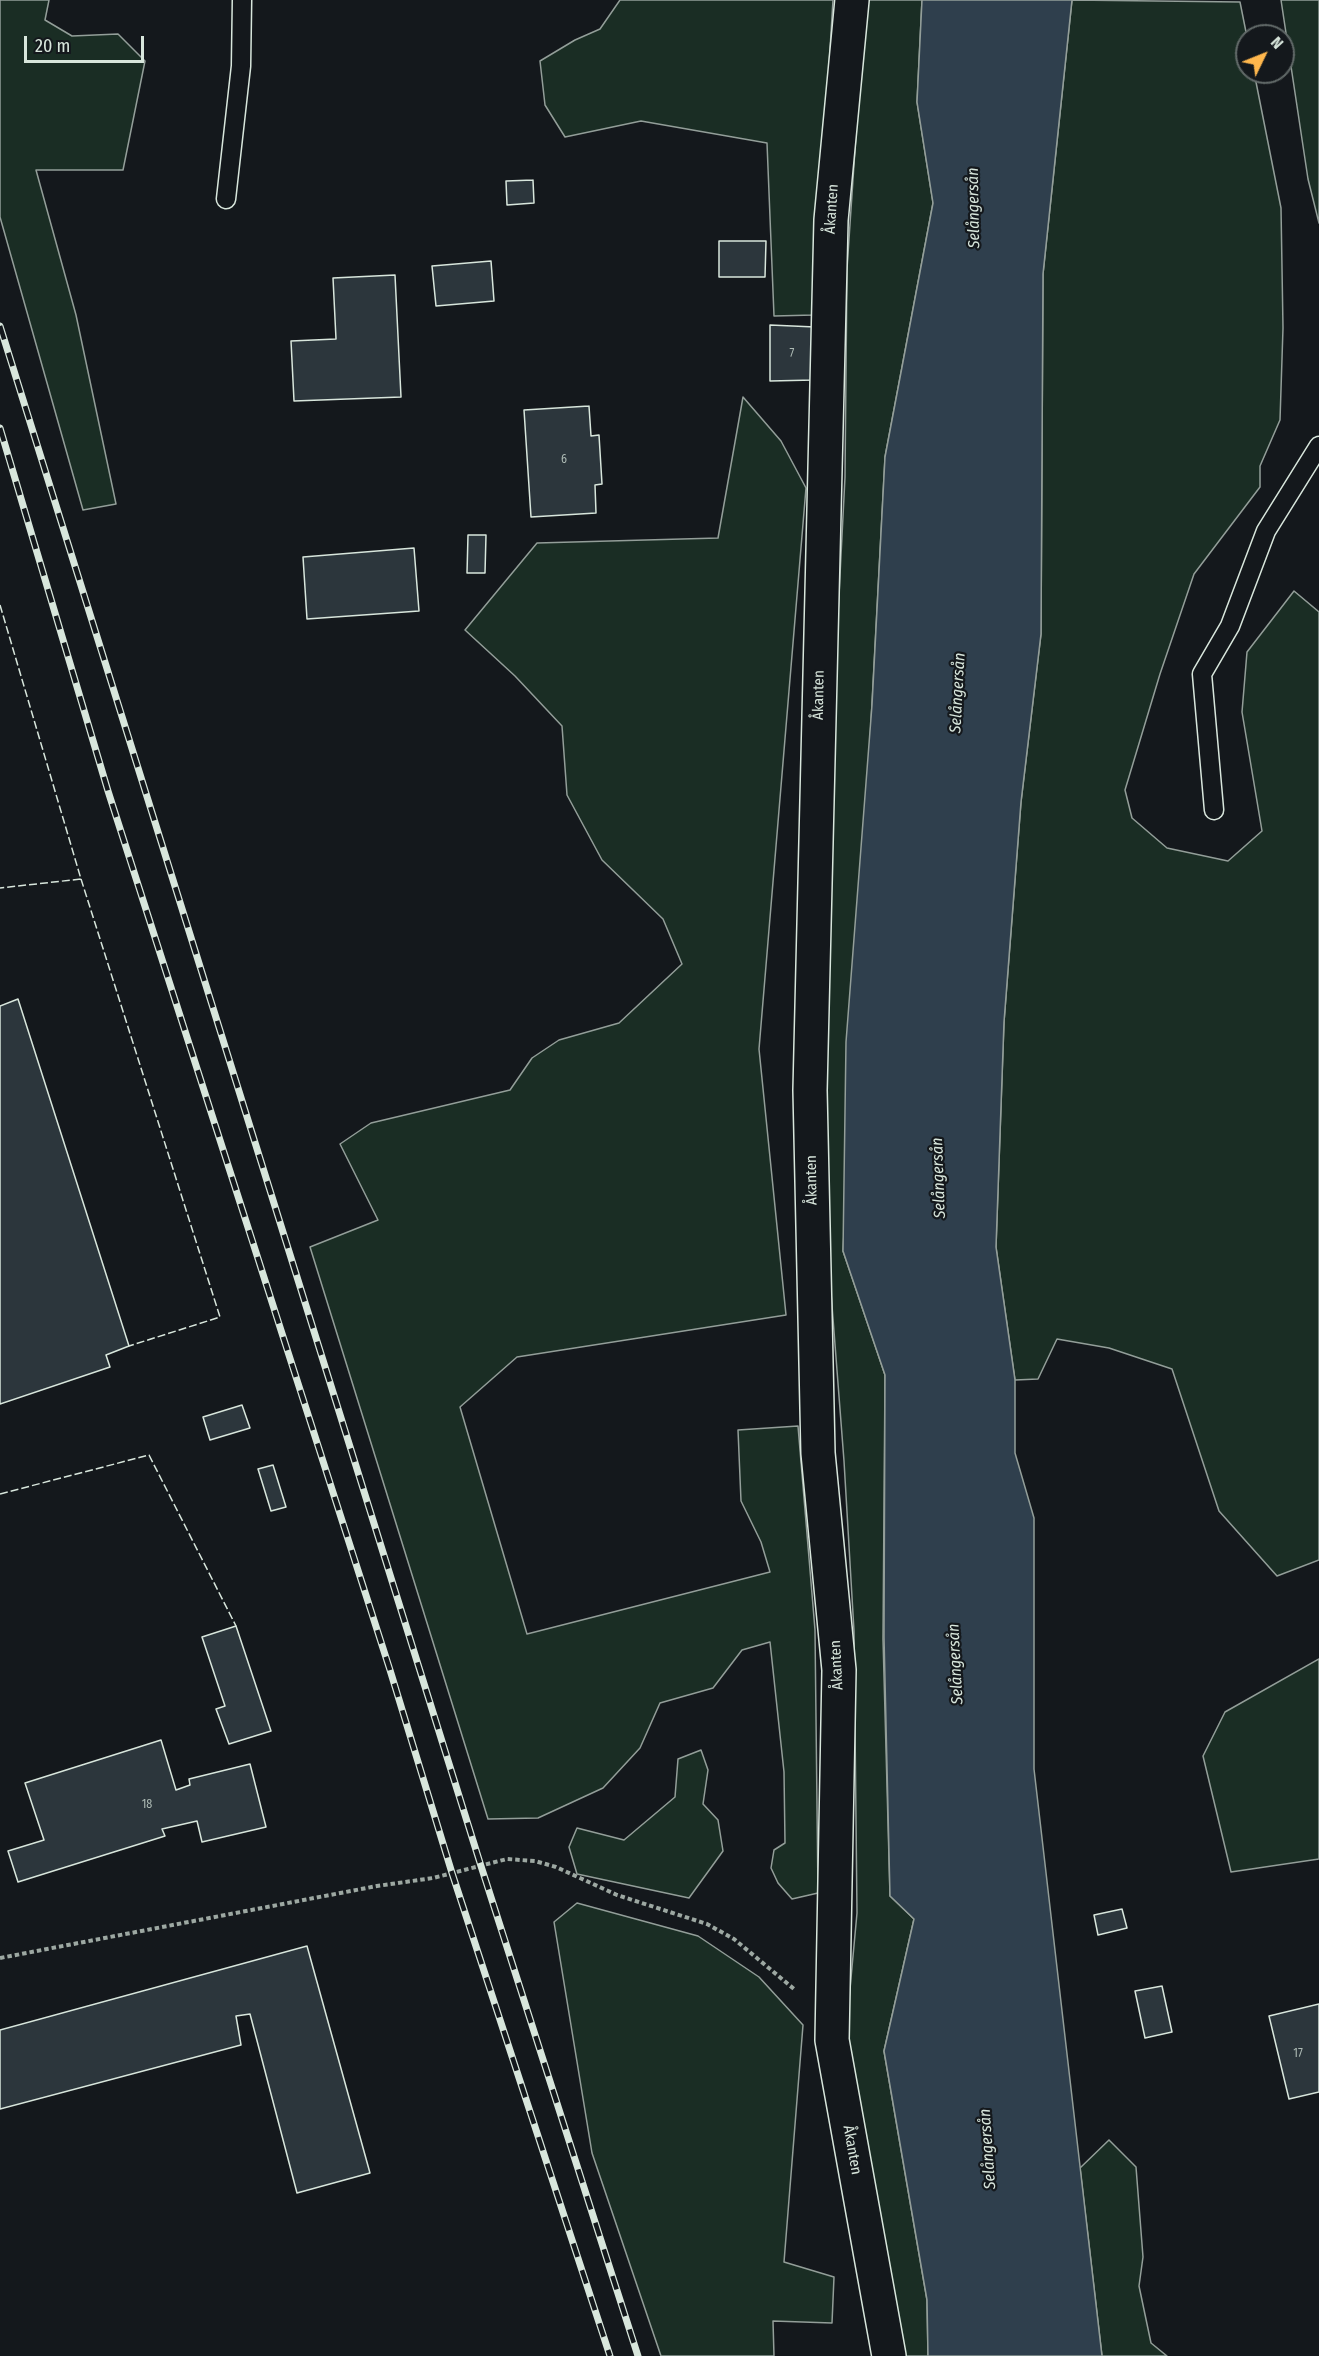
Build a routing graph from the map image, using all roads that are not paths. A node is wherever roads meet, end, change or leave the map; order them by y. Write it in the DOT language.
graph roads {
  1 [pos="242,0"];
  2 [pos="852,0"];
  3 [pos="226,199"];
  4 [pos="1319,446"];
  5 [pos="1214,810"];
  6 [pos="890,2356"];
  1 -- 3 [label="lane"];
  2 -- 6 [label="street, Åkanten"];
  4 -- 5 [label="lane"];
}
